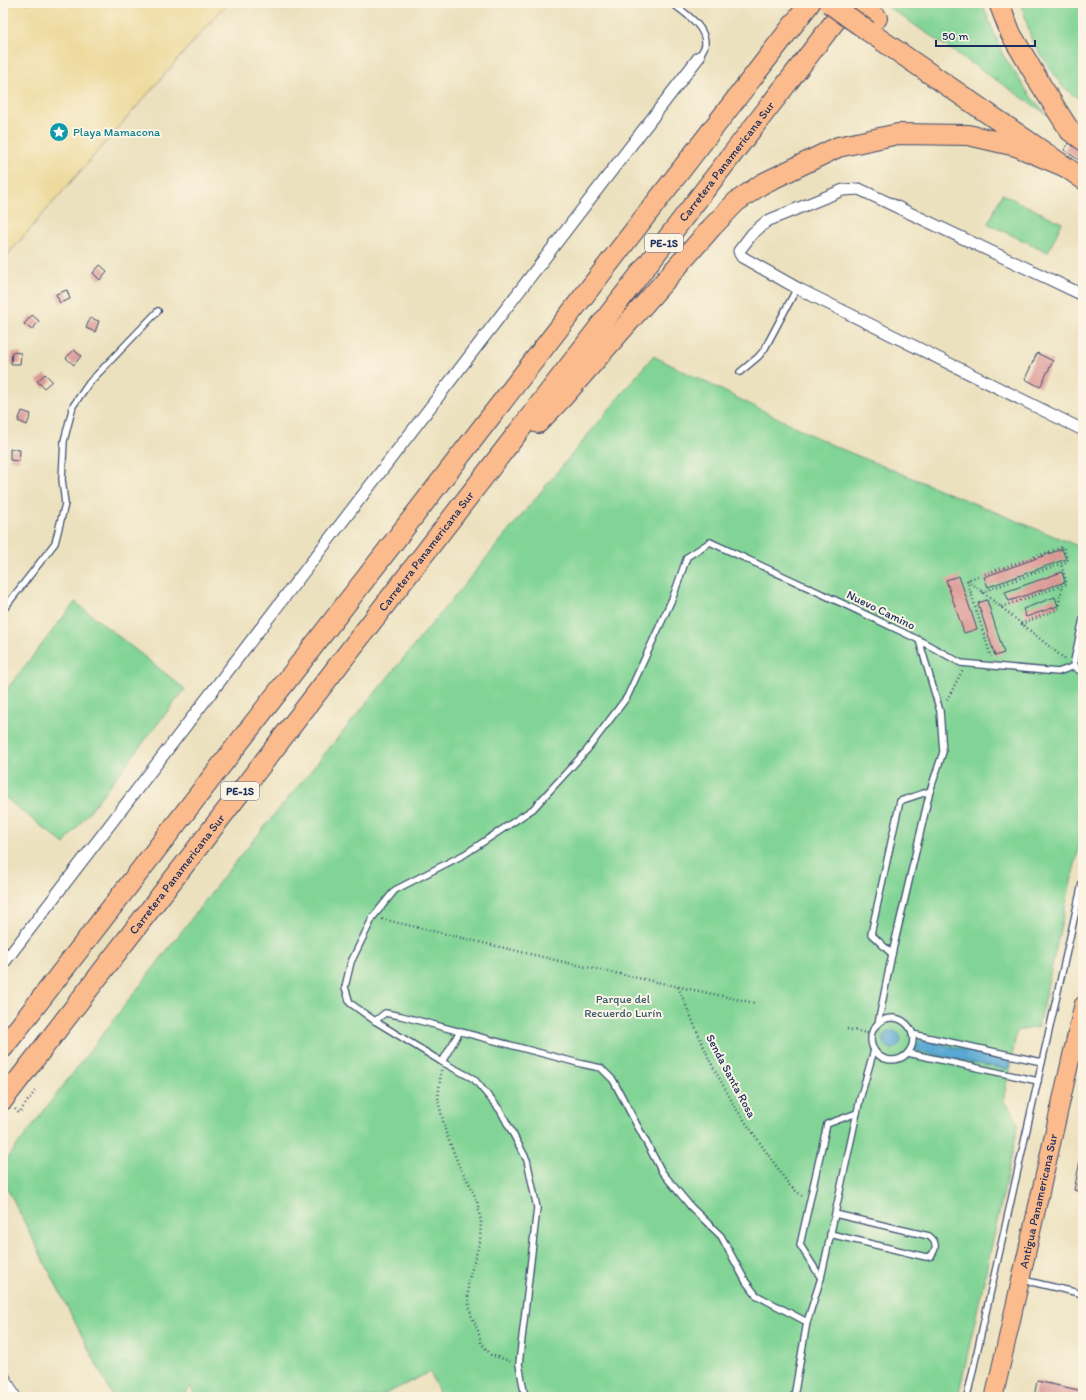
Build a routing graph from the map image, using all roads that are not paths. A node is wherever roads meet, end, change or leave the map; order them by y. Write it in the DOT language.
graph roads {
  1 [pos="672,3"];
  2 [pos="810,3"];
  3 [pos="829,3"];
  4 [pos="849,3"];
  5 [pos="855,3"];
  6 [pos="999,3"];
  7 [pos="872,24"];
  8 [pos="699,57"];
  9 [pos="1083,140"];
  10 [pos="1066,167"];
  11 [pos="1083,179"];
  12 [pos="797,288"];
  13 [pos="1083,295"];
  14 [pos="158,312"];
  15 [pos="740,372"];
  16 [pos="1083,430"];
  17 [pos="478,482"];
  18 [pos="3,610"];
  19 [pos="1083,619"];
  20 [pos="919,640"];
  21 [pos="1075,666"];
  22 [pos="1083,672"];
  23 [pos="930,791"];
  24 [pos="1083,879"];
  25 [pos="7,952"];
  26 [pos="892,954"];
  27 [pos="3,964"];
  28 [pos="1083,1005"];
  29 [pos="375,1021"];
  30 [pos="878,1024"];
  31 [pos="460,1031"];
  32 [pos="912,1034"];
  33 [pos="3,1048"];
  34 [pos="874,1050"];
  35 [pos="908,1053"];
  36 [pos="442,1062"];
  37 [pos="1042,1062"];
  38 [pos="1038,1081"];
  39 [pos="3,1100"];
  40 [pos="857,1113"];
  41 [pos="835,1214"];
  42 [pos="830,1234"];
  43 [pos="821,1278"];
  44 [pos="1021,1279"];
  45 [pos="1083,1294"];
  46 [pos="807,1322"];
  47 [pos="3,1375"];
  48 [pos="14,1397"];
  49 [pos="525,1397"];
  50 [pos="794,1397"];
  51 [pos="967,1397"];
  52 [pos="994,1397"];
  1 -- 8 [label="lane"];
  2 -- 33 [label="highway, PE-1S"];
  3 -- 7 [label="highway, bridge"];
  4 -- 17 [label="highway, Carretera Panamericana Sur / PE-1S"];
  5 -- 7 [label="highway"];
  6 -- 9 [label="highway"];
  7 -- 10 [label="highway"];
  8 -- 25 [label="street"];
  10 -- 11 [label="highway"];
  10 -- 17 [label="highway"];
  12 -- 13 [label="street"];
  12 -- 15 [label="lane"];
  12 -- 16 [label="street"];
  14 -- 18 [label="lane"];
  17 -- 39 [label="highway, Carretera Panamericana Sur / PE-1S"];
  19 -- 21 [label="lane"];
  20 -- 21 [label="lane, Nuevo Camino"];
  20 -- 23 [label="lane"];
  20 -- 29 [label="lane, Nuevo Camino"];
  21 -- 22 [label="lane"];
  23 -- 26 [label="lane"];
  23 -- 26 [label="lane"];
  24 -- 37 [label="lane"];
  25 -- 27 [label="street"];
  26 -- 30 [label="lane"];
  28 -- 44 [label="main road, Antigua Panamericana Sur"];
  29 -- 31 [label="lane"];
  29 -- 36 [label="lane"];
  30 -- 32 [label="lane"];
  30 -- 34 [label="lane"];
  31 -- 36 [label="lane"];
  31 -- 46 [label="lane"];
  32 -- 35 [label="lane"];
  32 -- 37 [label="lane"];
  34 -- 35 [label="lane"];
  34 -- 40 [label="lane"];
  35 -- 38 [label="lane"];
  36 -- 49 [label="lane"];
  37 -- 38 [label="lane"];
  38 -- 51 [label="lane"];
  40 -- 41 [label="lane"];
  40 -- 43 [label="lane"];
  41 -- 42 [label="lane"];
  41 -- 42 [label="lane"];
  42 -- 43 [label="lane"];
  43 -- 46 [label="lane"];
  44 -- 45 [label="lane"];
  44 -- 52 [label="main road, Antigua Panamericana Sur"];
  46 -- 50 [label="lane"];
  47 -- 48 [label="street"];
}
